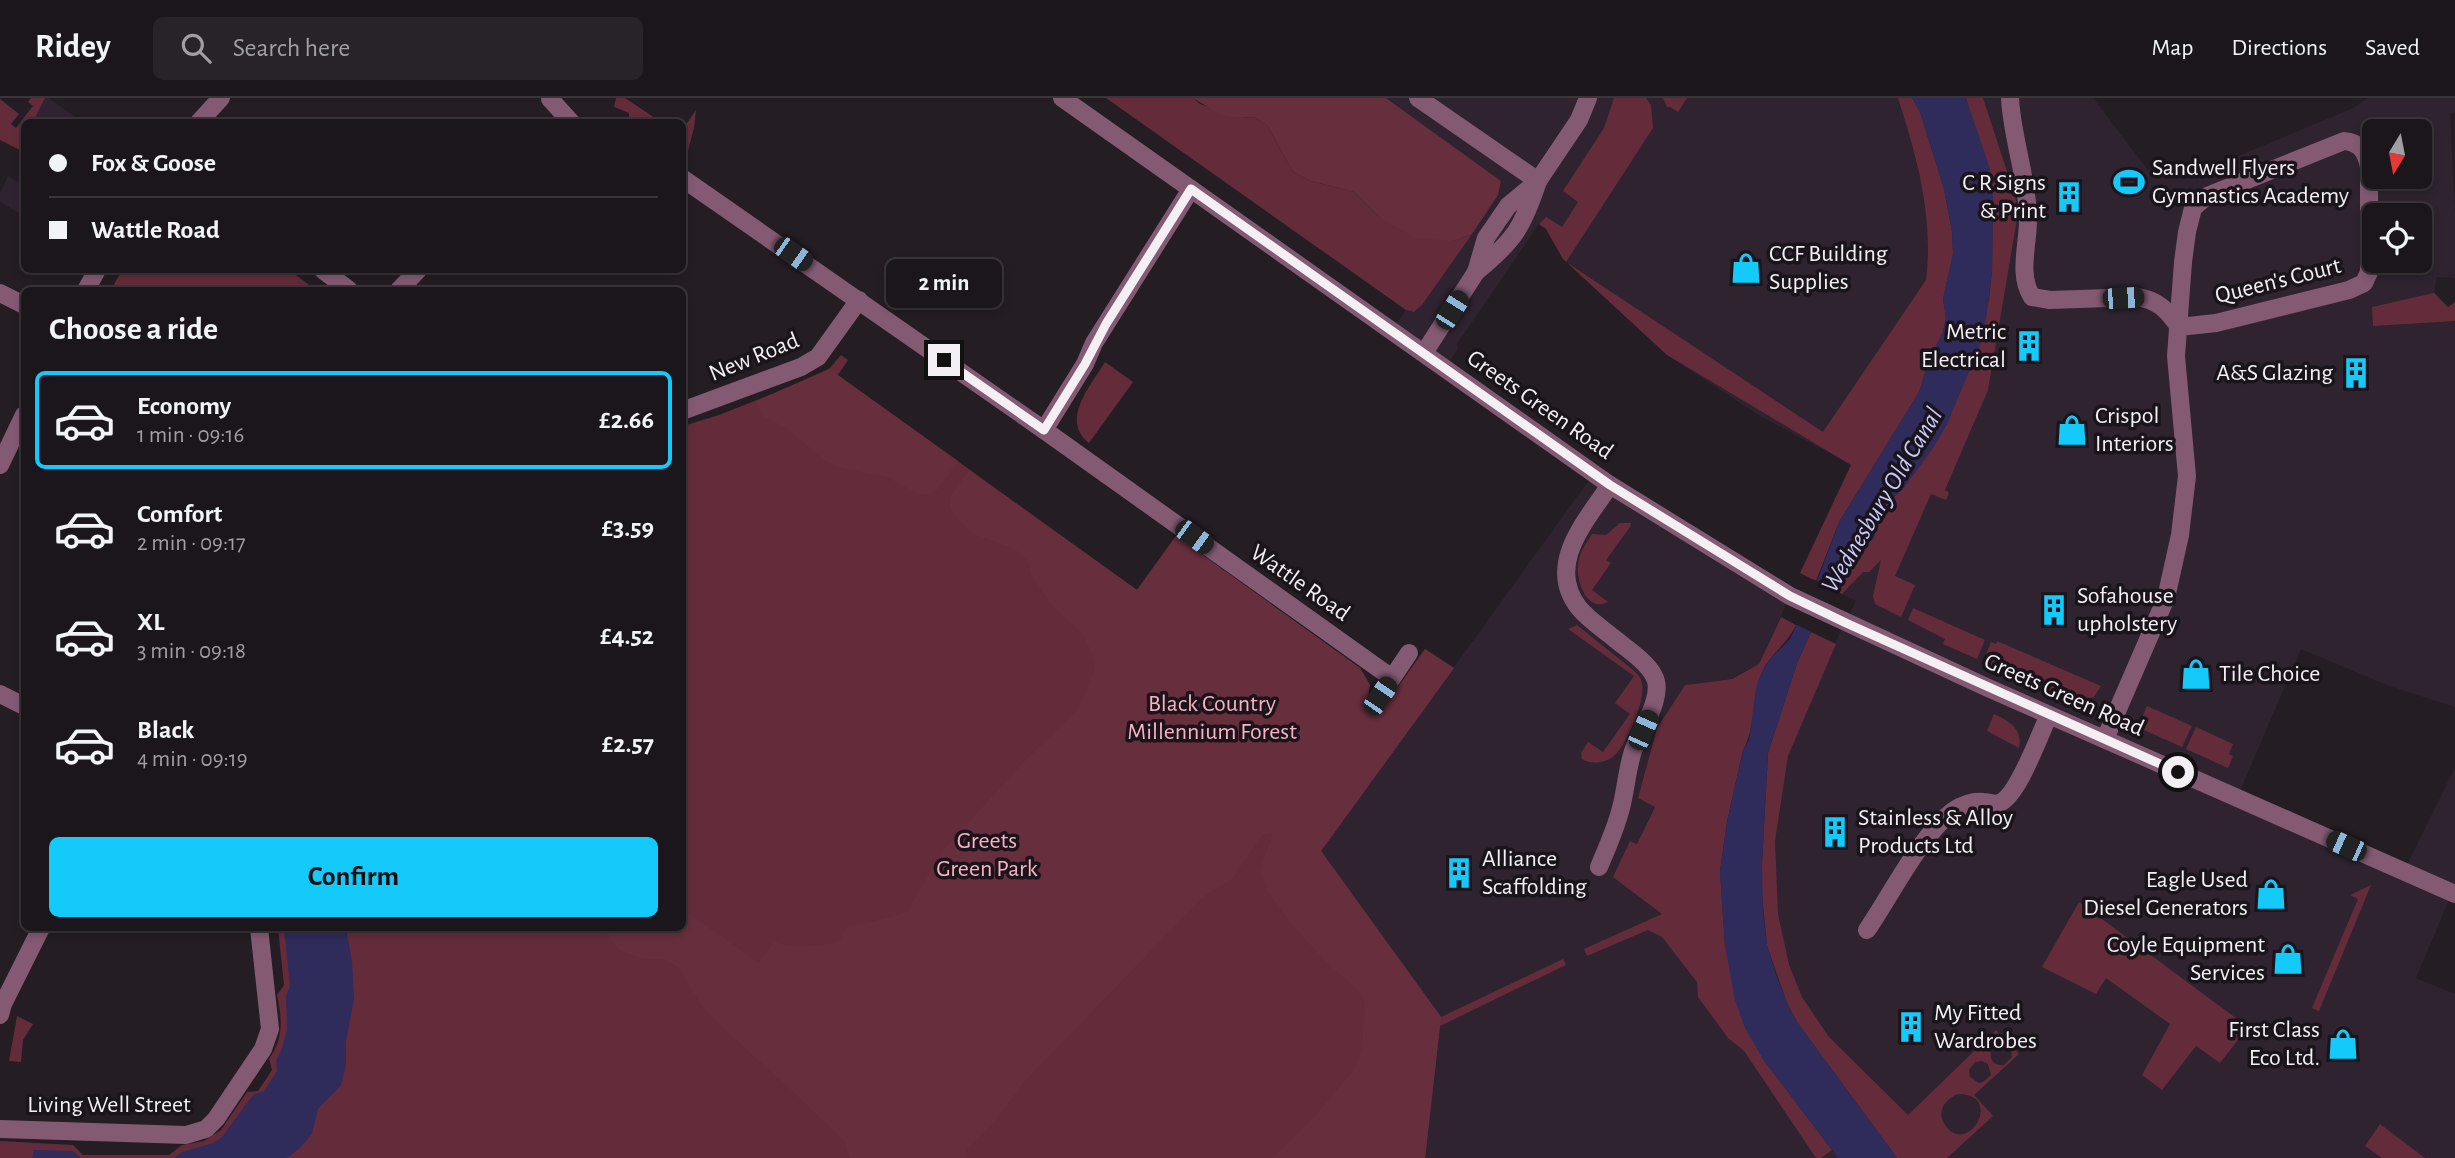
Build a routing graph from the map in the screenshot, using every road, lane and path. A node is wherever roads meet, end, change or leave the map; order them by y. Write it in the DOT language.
graph roads {
  1 [pos="221,98"];
  2 [pos="1062,98"];
  3 [pos="1418,98"];
  4 [pos="1588,98"];
  5 [pos="2010,98"];
  6 [pos="550,99"];
  7 [pos="202,119"];
  8 [pos="568,119"];
  9 [pos="686,181"];
  10 [pos="1538,181"];
  11 [pos="1191,189"];
  12 [pos="327,273"];
  13 [pos="415,273"];
  14 [pos="345,287"];
  15 [pos="402,287"];
  16 [pos="0,293"];
  17 [pos="859,300"];
  18 [pos="21,304"];
  19 [pos="2179,327"];
  20 [pos="1424,353"];
  21 [pos="686,409"];
  22 [pos="21,421"];
  23 [pos="1044,430"];
  24 [pos="0,465"];
  25 [pos="1610,485"];
  26 [pos="1409,653"];
  27 [pos="1392,678"];
  28 [pos="0,694"];
  29 [pos="1380,696"];
  30 [pos="21,704"];
  31 [pos="2049,715"];
  32 [pos="2105,739"];
  33 [pos="1599,867"];
  34 [pos="2455,894"];
  35 [pos="1867,930"];
  36 [pos="39,931"];
  37 [pos="259,931"];
  38 [pos="0,1015"];
  39 [pos="0,1129"];
  1 -- 7 [label="street"];
  2 -- 11 [label="street, Greets Green Road"];
  3 -- 10 [label="street"];
  4 -- 10 [label="street"];
  5 -- 19 [label="street"];
  6 -- 8 [label="street"];
  9 -- 17 [label="street, Wattle Road"];
  10 -- 20 [label="street"];
  11 -- 20 [label="street, Greets Green Road"];
  11 -- 23 [label="street"];
  12 -- 14 [label="street"];
  13 -- 15 [label="street"];
  16 -- 18 [label="street"];
  17 -- 21 [label="street, New Road"];
  17 -- 23 [label="street, Wattle Road"];
  19 -- 19 [label="street, Queen's Court"];
  19 -- 32 [label="street, Queen's Court"];
  20 -- 25 [label="street, Greets Green Road"];
  22 -- 24 [label="street"];
  23 -- 27 [label="street, Wattle Road"];
  25 -- 31 [label="street, Greets Green Road"];
  25 -- 33 [label="street"];
  26 -- 27 [label="street"];
  27 -- 29 [label="street"];
  28 -- 30 [label="street"];
  31 -- 32 [label="street, Greets Green Road"];
  31 -- 35 [label="street"];
  32 -- 34 [label="street, Greets Green Road"];
  36 -- 38 [label="street"];
  37 -- 39 [label="street, Living Well Street"];
}
